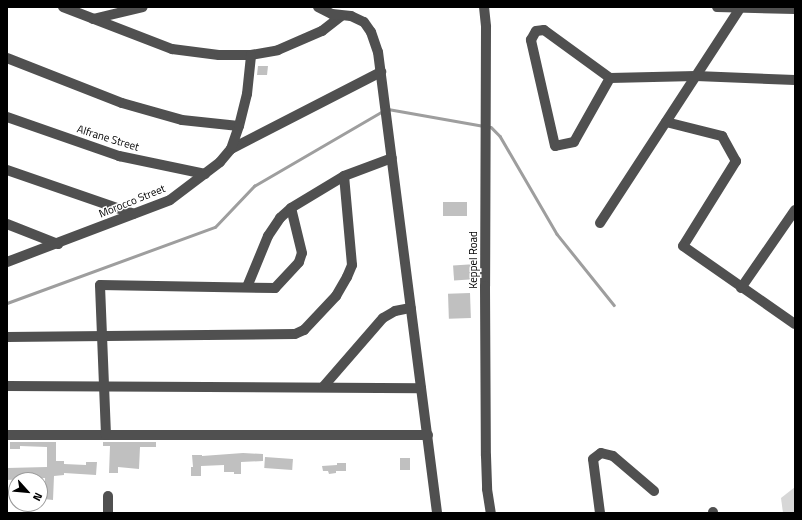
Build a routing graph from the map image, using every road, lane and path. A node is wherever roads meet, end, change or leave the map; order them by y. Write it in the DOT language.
graph roads {
  1 [pos="63,7"];
  2 [pos="143,7"];
  3 [pos="318,7"];
  4 [pos="484,7"];
  5 [pos="717,7"];
  6 [pos="740,8"];
  7 [pos="795,9"];
  8 [pos="341,16"];
  9 [pos="93,19"];
  10 [pos="252,56"];
  11 [pos="7,58"];
  12 [pos="381,72"];
  13 [pos="696,76"];
  14 [pos="610,78"];
  15 [pos="795,80"];
  16 [pos="7,117"];
  17 [pos="666,122"];
  18 [pos="239,126"];
  19 [pos="230,149"];
  20 [pos="392,158"];
  21 [pos="7,170"];
  22 [pos="205,174"];
  23 [pos="344,176"];
  24 [pos="291,208"];
  25 [pos="795,210"];
  26 [pos="134,214"];
  27 [pos="600,223"];
  28 [pos="7,224"];
  29 [pos="58,244"];
  30 [pos="7,262"];
  31 [pos="247,287"];
  32 [pos="741,288"];
  33 [pos="411,308"];
  34 [pos="795,324"];
  35 [pos="103,337"];
  36 [pos="7,338"];
  37 [pos="7,386"];
  38 [pos="104,386"];
  39 [pos="323,387"];
  40 [pos="421,388"];
  41 [pos="7,435"];
  42 [pos="106,435"];
  43 [pos="428,435"];
  44 [pos="654,491"];
  45 [pos="108,496"];
  46 [pos="108,513"];
  47 [pos="437,513"];
  48 [pos="491,513"];
  49 [pos="600,513"];
  1 -- 9 [label="street"];
  2 -- 9 [label="street"];
  3 -- 8 [label="street"];
  4 -- 48 [label="street, Keppel Road"];
  5 -- 6 [label="street"];
  6 -- 7 [label="street"];
  6 -- 13 [label="street"];
  8 -- 10 [label="street"];
  8 -- 12 [label="street"];
  9 -- 10 [label="street"];
  10 -- 18 [label="street, Morocco Street"];
  11 -- 18 [label="street"];
  12 -- 19 [label="street"];
  12 -- 20 [label="street"];
  13 -- 14 [label="street"];
  13 -- 15 [label="street"];
  13 -- 17 [label="street"];
  14 -- 14 [label="street"];
  16 -- 22 [label="street, Alfrane Street"];
  17 -- 27 [label="street"];
  17 -- 32 [label="street"];
  18 -- 19 [label="street, Morocco Street"];
  19 -- 22 [label="street, Morocco Street"];
  20 -- 23 [label="street"];
  20 -- 33 [label="street"];
  21 -- 26 [label="street"];
  22 -- 26 [label="street, Morocco Street"];
  23 -- 24 [label="street"];
  23 -- 35 [label="street"];
  24 -- 31 [label="street"];
  24 -- 31 [label="street"];
  25 -- 32 [label="street"];
  26 -- 29 [label="street, Morocco Street"];
  28 -- 29 [label="street"];
  29 -- 30 [label="street, Morocco Street"];
  31 -- 35 [label="street"];
  32 -- 34 [label="street"];
  33 -- 39 [label="street"];
  33 -- 40 [label="street"];
  35 -- 36 [label="street"];
  35 -- 38 [label="street"];
  37 -- 38 [label="street"];
  38 -- 39 [label="street"];
  38 -- 42 [label="street"];
  39 -- 40 [label="street"];
  40 -- 43 [label="street"];
  41 -- 42 [label="street"];
  42 -- 43 [label="street"];
  43 -- 47 [label="street"];
  44 -- 49 [label="street"];
  45 -- 46 [label="street"];
}
